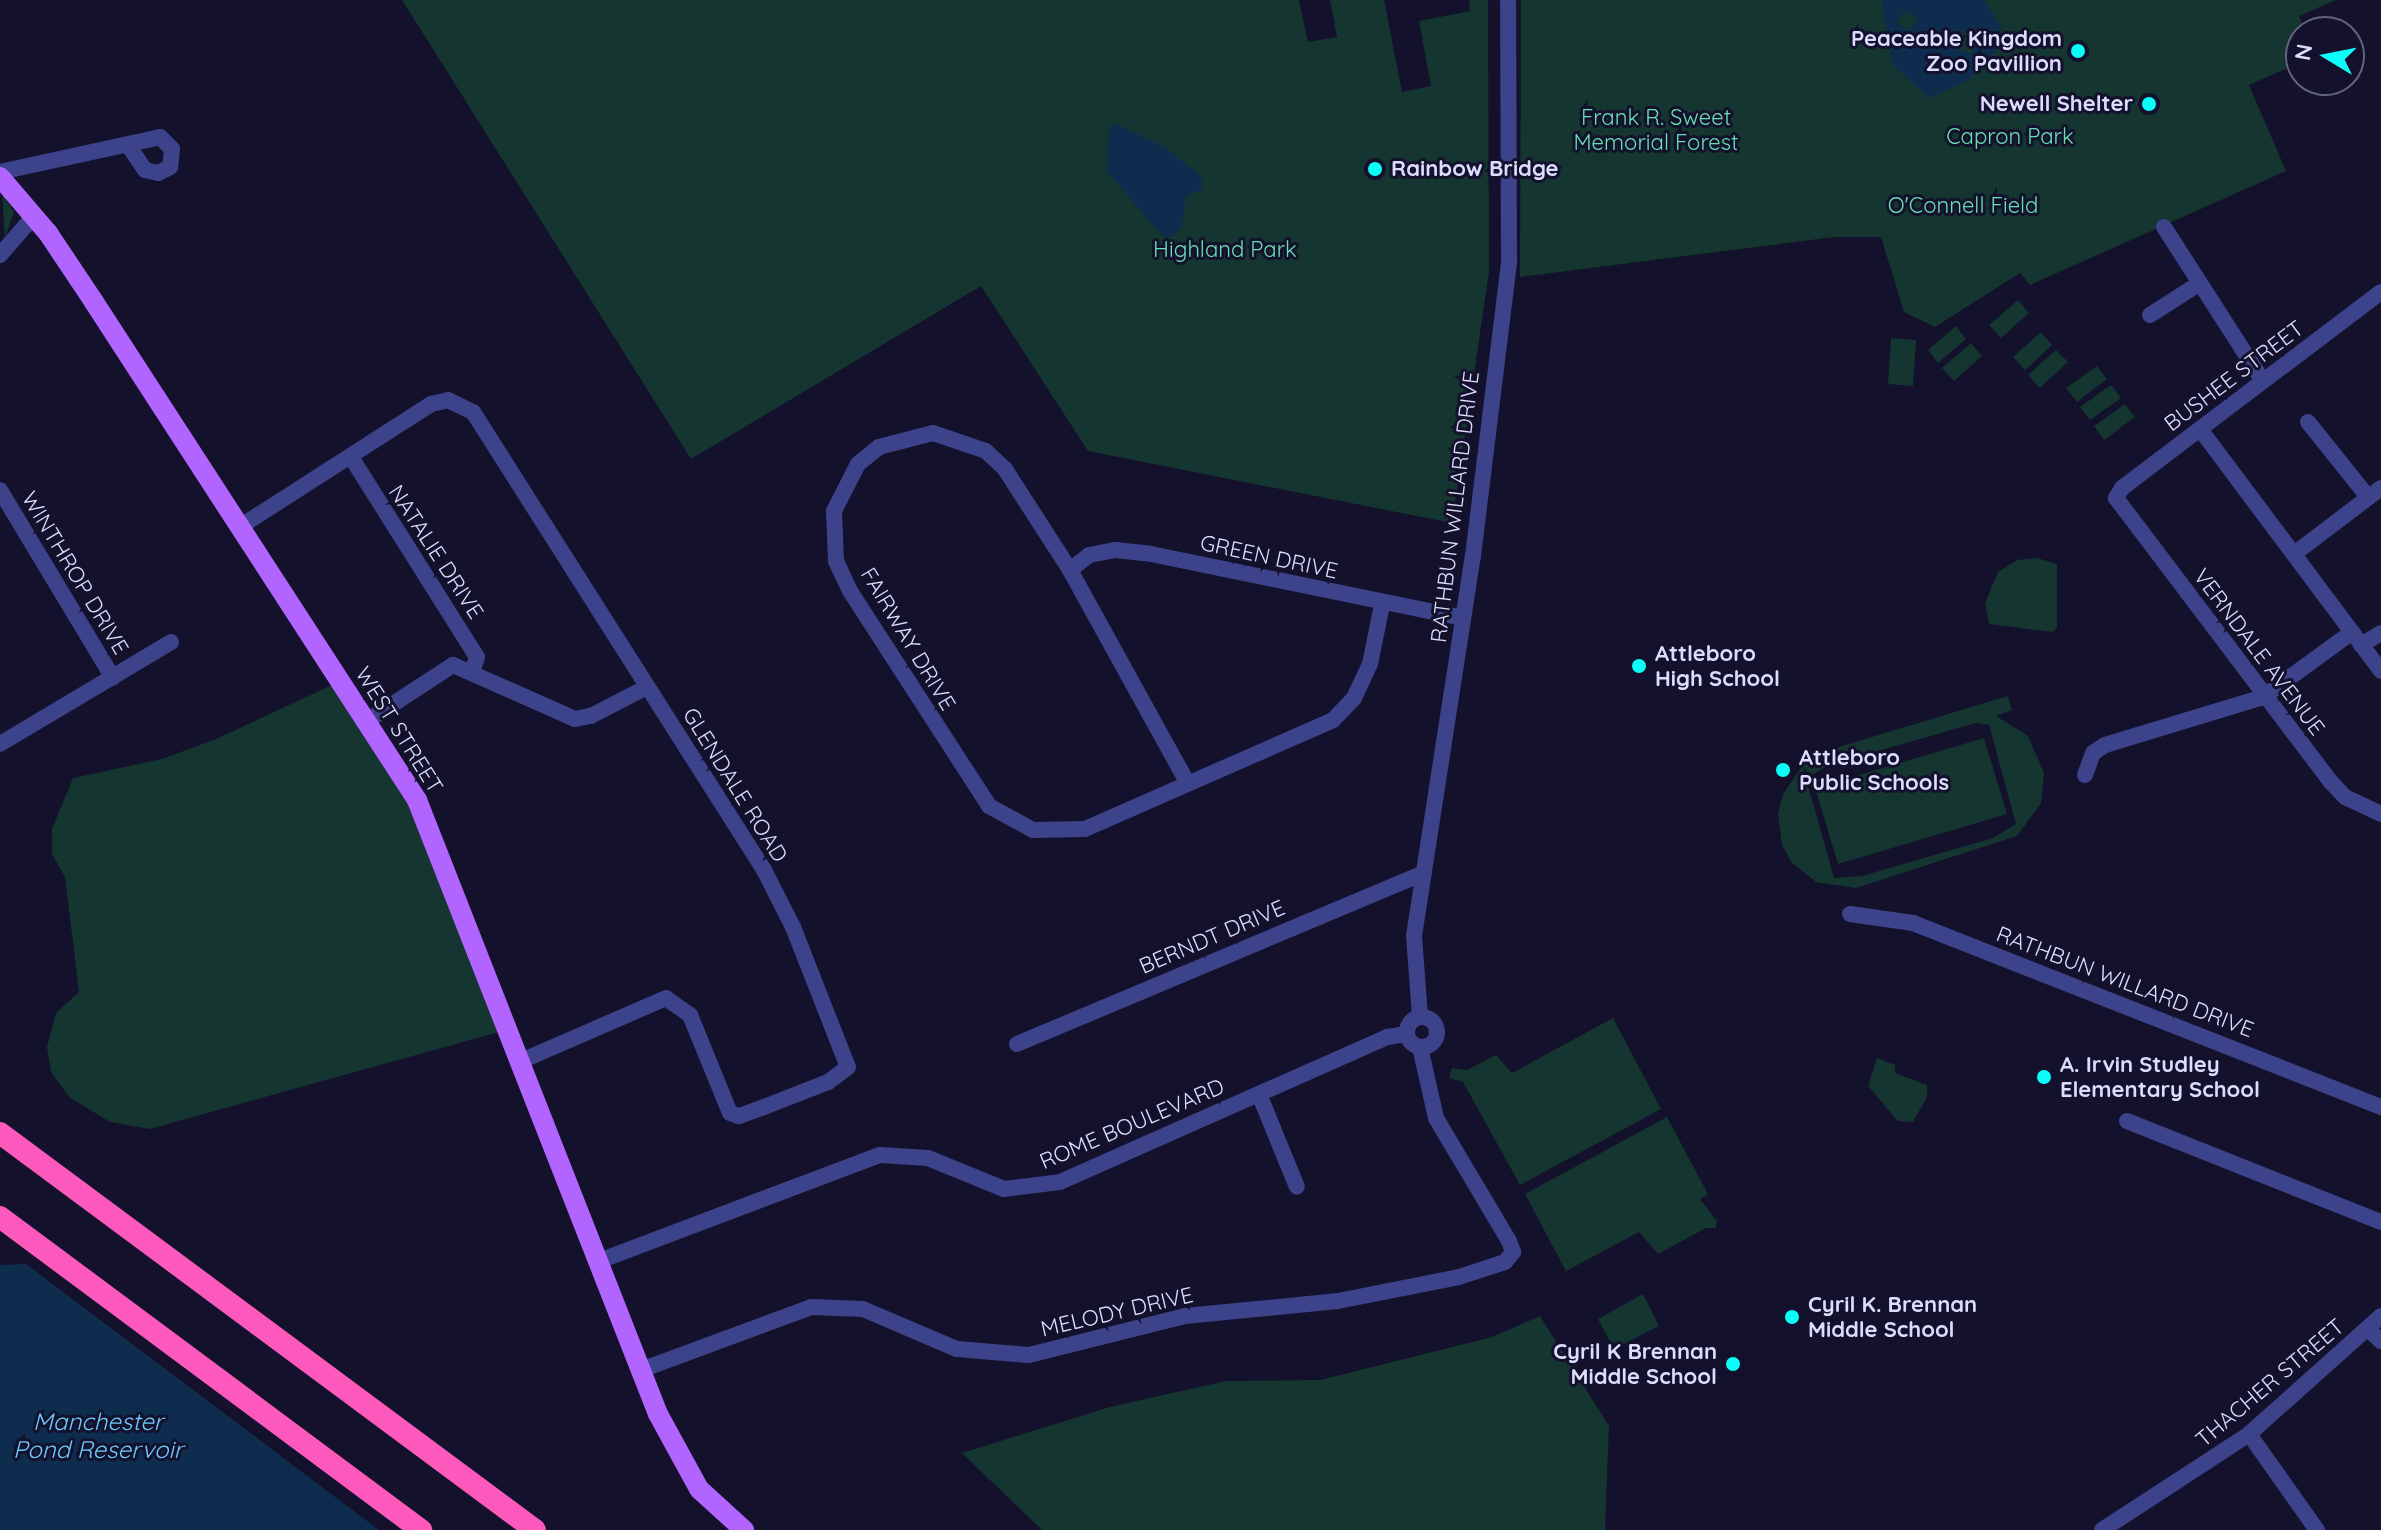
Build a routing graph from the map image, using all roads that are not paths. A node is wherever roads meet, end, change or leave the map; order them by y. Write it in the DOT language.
graph roads {
  1 [pos="1508,0"];
  2 [pos="130,148"];
  3 [pos="0,174"];
  4 [pos="34,216"];
  5 [pos="2164,227"];
  6 [pos="0,255"];
  7 [pos="2200,283"];
  8 [pos="2381,292"];
  9 [pos="2150,315"];
  10 [pos="2263,381"];
  11 [pos="2308,422"];
  12 [pos="2200,429"];
  13 [pos="351,457"];
  14 [pos="0,491"];
  15 [pos="2375,493"];
  16 [pos="2116,498"];
  17 [pos="241,526"];
  18 [pos="2294,554"];
  19 [pos="1070,570"];
  20 [pos="1382,605"];
  21 [pos="1463,618"];
  22 [pos="2381,633"];
  23 [pos="2356,639"];
  24 [pos="171,642"];
  25 [pos="2381,671"];
  26 [pos="472,672"];
  27 [pos="113,678"];
  28 [pos="647,687"];
  29 [pos="2263,697"];
  30 [pos="367,721"];
  31 [pos="0,744"];
  32 [pos="2085,775"];
  33 [pos="1187,782"];
  34 [pos="2381,814"];
  35 [pos="1424,873"];
  36 [pos="1850,914"];
  37 [pos="1420,1017"];
  38 [pos="1407,1034"];
  39 [pos="1017,1044"];
  40 [pos="1420,1047"];
  41 [pos="521,1061"];
  42 [pos="1259,1094"];
  43 [pos="2381,1107"];
  44 [pos="2127,1121"];
  45 [pos="0,1133"];
  46 [pos="1297,1187"];
  47 [pos="0,1217"];
  48 [pos="2381,1222"];
  49 [pos="599,1261"];
  50 [pos="2381,1316"];
  51 [pos="2368,1329"];
  52 [pos="2381,1341"];
  53 [pos="641,1370"];
  54 [pos="2249,1434"];
  55 [pos="421,1530"];
  56 [pos="535,1530"];
  57 [pos="744,1530"];
  58 [pos="2102,1530"];
  59 [pos="2317,1530"];
  1 -- 21 [label="street, RATHBUN WILLARD DRIVE"];
  2 -- 3 [label="street"];
  3 -- 4 [label="main road, WEST STREET"];
  4 -- 6 [label="street"];
  4 -- 17 [label="main road, WEST STREET"];
  5 -- 7 [label="street"];
  7 -- 9 [label="street"];
  7 -- 10 [label="street"];
  8 -- 10 [label="street, BUSHEE STREET"];
  10 -- 12 [label="street, BUSHEE STREET"];
  11 -- 15 [label="street"];
  12 -- 16 [label="street, BUSHEE STREET"];
  12 -- 18 [label="street"];
  13 -- 17 [label="street, GLENDALE ROAD"];
  13 -- 26 [label="street, NATALIE DRIVE"];
  13 -- 28 [label="street, GLENDALE ROAD"];
  14 -- 27 [label="street, WINTHROP DRIVE"];
  15 -- 18 [label="street"];
  16 -- 29 [label="street, VERNDALE AVENUE"];
  17 -- 30 [label="main road, WEST STREET"];
  18 -- 23 [label="street"];
  19 -- 20 [label="street, GREEN DRIVE"];
  19 -- 33 [label="street, FAIRWAY DRIVE"];
  19 -- 33 [label="street, FAIRWAY DRIVE"];
  20 -- 21 [label="street, GREEN DRIVE"];
  20 -- 33 [label="street, FAIRWAY DRIVE"];
  21 -- 35 [label="street, RATHBUN WILLARD DRIVE"];
  22 -- 23 [label="street"];
  23 -- 25 [label="street"];
  23 -- 29 [label="street"];
  24 -- 27 [label="street"];
  26 -- 28 [label="street"];
  26 -- 30 [label="street"];
  27 -- 31 [label="street"];
  28 -- 41 [label="street, GLENDALE ROAD"];
  29 -- 32 [label="street"];
  29 -- 34 [label="street, VERNDALE AVENUE"];
  30 -- 41 [label="main road, WEST STREET"];
  35 -- 37 [label="street, RATHBUN WILLARD DRIVE"];
  35 -- 39 [label="street, BERNDT DRIVE"];
  36 -- 43 [label="street, RATHBUN WILLARD DRIVE"];
  37 -- 38 [label="street"];
  37 -- 40 [label="street, RATHBUN WILLARD DRIVE"];
  38 -- 40 [label="street"];
  38 -- 42 [label="street, ROME BOULEVARD"];
  40 -- 53 [label="street, MELODY DRIVE"];
  41 -- 49 [label="main road, WEST STREET"];
  42 -- 46 [label="street"];
  42 -- 49 [label="street, ROME BOULEVARD"];
  44 -- 48 [label="street"];
  45 -- 56 [label="highway"];
  47 -- 55 [label="highway"];
  49 -- 53 [label="main road, WEST STREET"];
  50 -- 51 [label="street, THACHER STREET"];
  51 -- 52 [label="street"];
  51 -- 54 [label="street, THACHER STREET"];
  53 -- 57 [label="main road, WEST STREET"];
  54 -- 58 [label="street, THACHER STREET"];
  54 -- 59 [label="street"];
}
